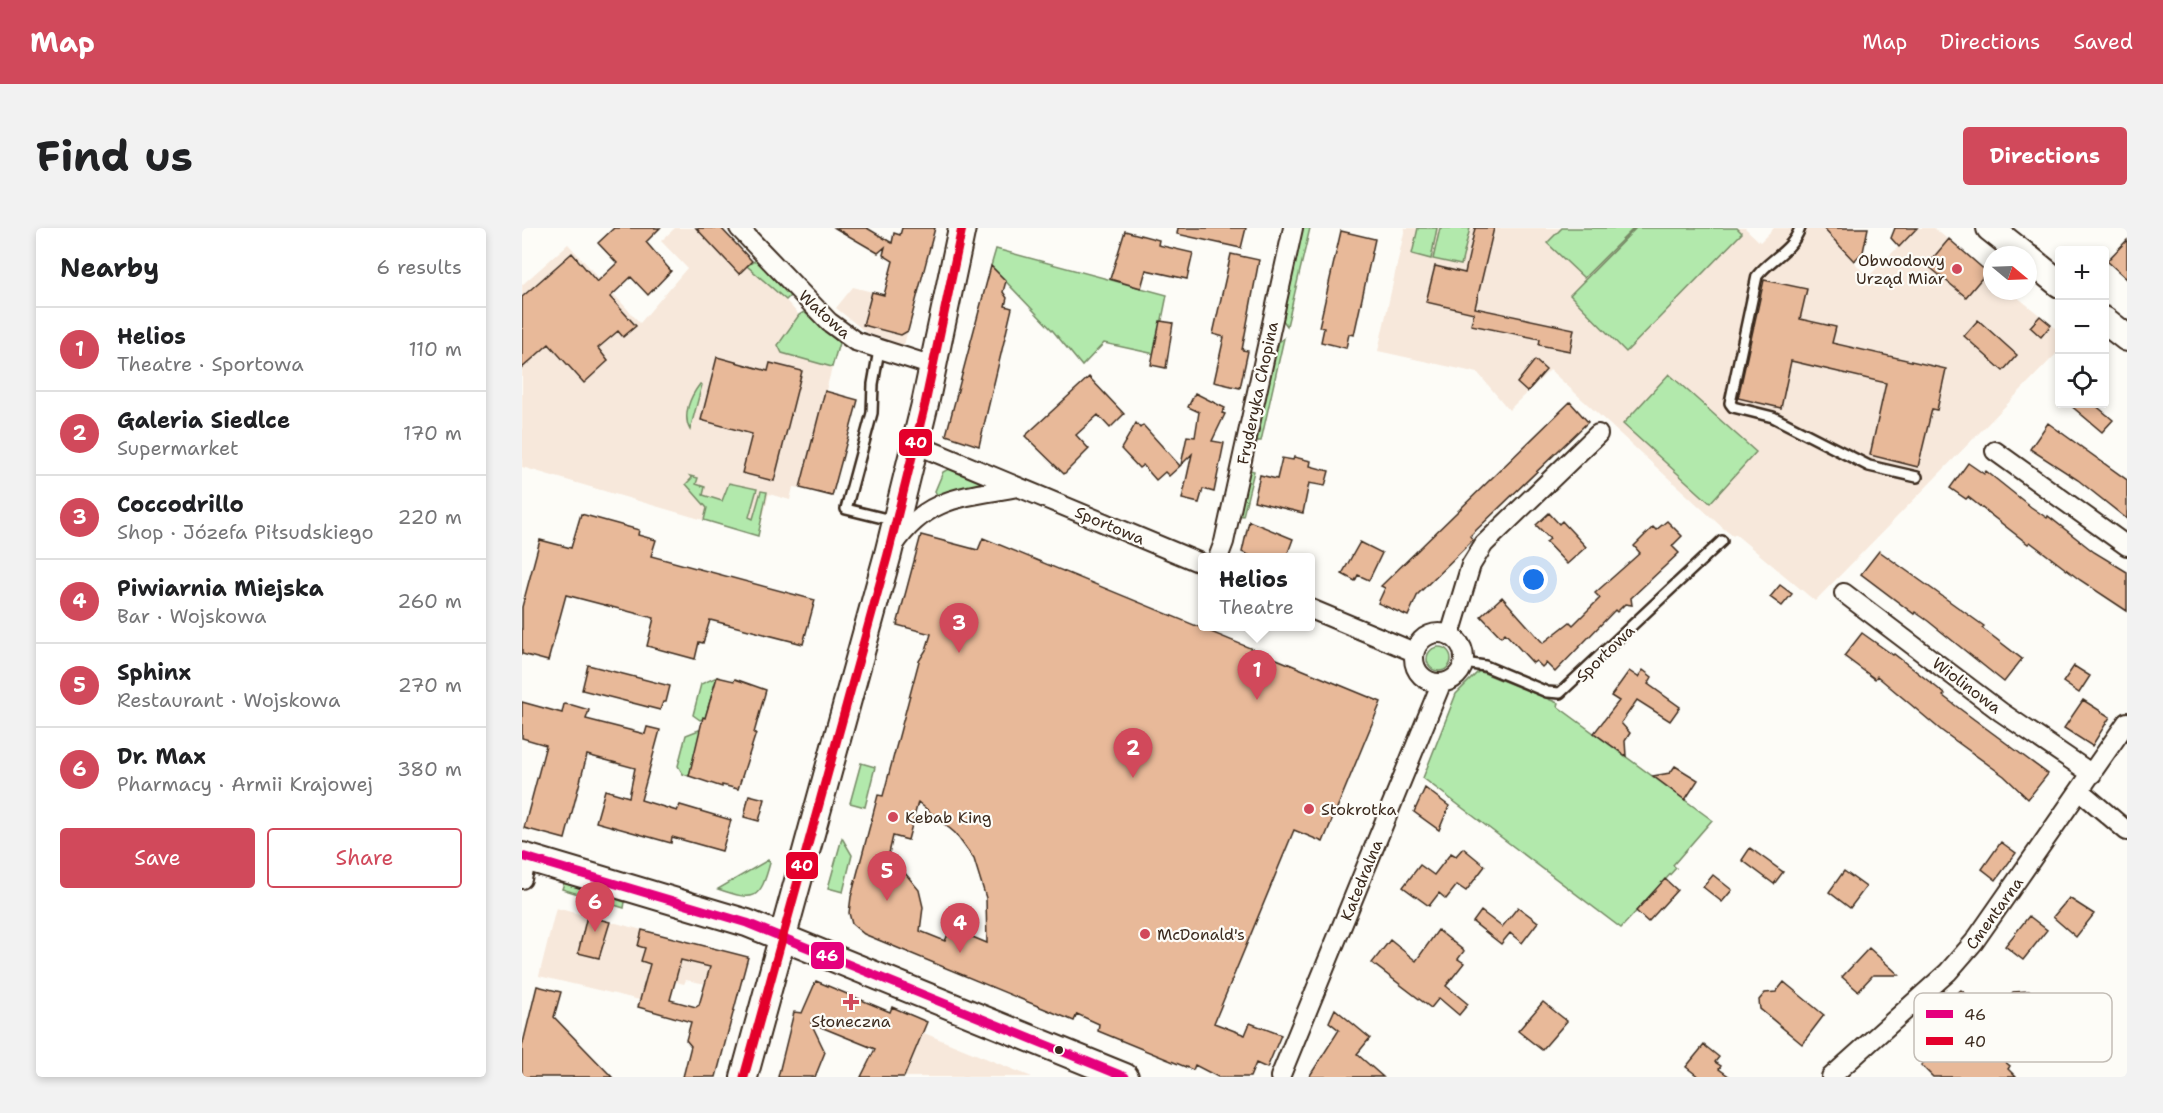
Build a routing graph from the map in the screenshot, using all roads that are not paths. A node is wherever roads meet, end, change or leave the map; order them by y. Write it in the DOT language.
graph roads {
  1 [pos="739,228"];
  2 [pos="962,228"];
  3 [pos="1293,228"];
  4 [pos="1800,228"];
  5 [pos="1990,228"];
  6 [pos="2013,246"];
  7 [pos="2037,265"];
  8 [pos="2055,280"];
  9 [pos="2109,324"];
  10 [pos="2127,338"];
  11 [pos="879,350"];
  12 [pos="933,366"];
  13 [pos="1598,434"];
  14 [pos="915,444"];
  15 [pos="1995,451"];
  16 [pos="1917,477"];
  17 [pos="1018,487"];
  18 [pos="896,522"];
  19 [pos="1722,541"];
  20 [pos="2127,546"];
  21 [pos="1220,553"];
  22 [pos="888,554"];
  23 [pos="1198,562"];
  24 [pos="1844,593"];
  25 [pos="1315,611"];
  26 [pos="1450,635"];
  27 [pos="1414,652"];
  28 [pos="1464,663"];
  29 [pos="1441,684"];
  30 [pos="2127,722"];
  31 [pos="2092,774"];
  32 [pos="2080,791"];
  33 [pos="2127,831"];
  34 [pos="524,865"];
  35 [pos="781,938"];
  36 [pos="1924,993"];
  37 [pos="1914,1002"];
  38 [pos="744,1077"];
  39 [pos="1125,1077"];
  40 [pos="1280,1077"];
  41 [pos="1831,1077"];
  1 -- 11 [label="street, Wałowa"];
  2 -- 12 [label="main road"];
  3 -- 21 [label="street, Fryderyka Chopina"];
  4 -- 16 [label="lane"];
  5 -- 6 [label="main road"];
  7 -- 8 [label="main road"];
  9 -- 10 [label="main road"];
  11 -- 12 [label="street, Wałowa"];
  11 -- 18 [label="lane"];
  12 -- 14 [label="main road"];
  13 -- 26 [label="street"];
  14 -- 17 [label="street, Sportowa"];
  14 -- 18 [label="main road"];
  15 -- 20 [label="street"];
  17 -- 22 [label="street"];
  17 -- 23 [label="street, Sportowa"];
  18 -- 22 [label="main road"];
  19 -- 28 [label="lane, Sportowa"];
  22 -- 35 [label="main road"];
  24 -- 31 [label="street, Wiolinowa"];
  25 -- 27 [label="street"];
  26 -- 27 [label="street"];
  26 -- 28 [label="street"];
  27 -- 29 [label="street"];
  28 -- 29 [label="street"];
  29 -- 40 [label="street, Katedralna"];
  30 -- 31 [label="street, Cmentarna"];
  31 -- 32 [label="street, Cmentarna"];
  32 -- 33 [label="street"];
  32 -- 36 [label="street, Cmentarna"];
  34 -- 35 [label="main road"];
  35 -- 38 [label="main road"];
  35 -- 39 [label="main road"];
  37 -- 41 [label="street, Cmentarna"];
}
